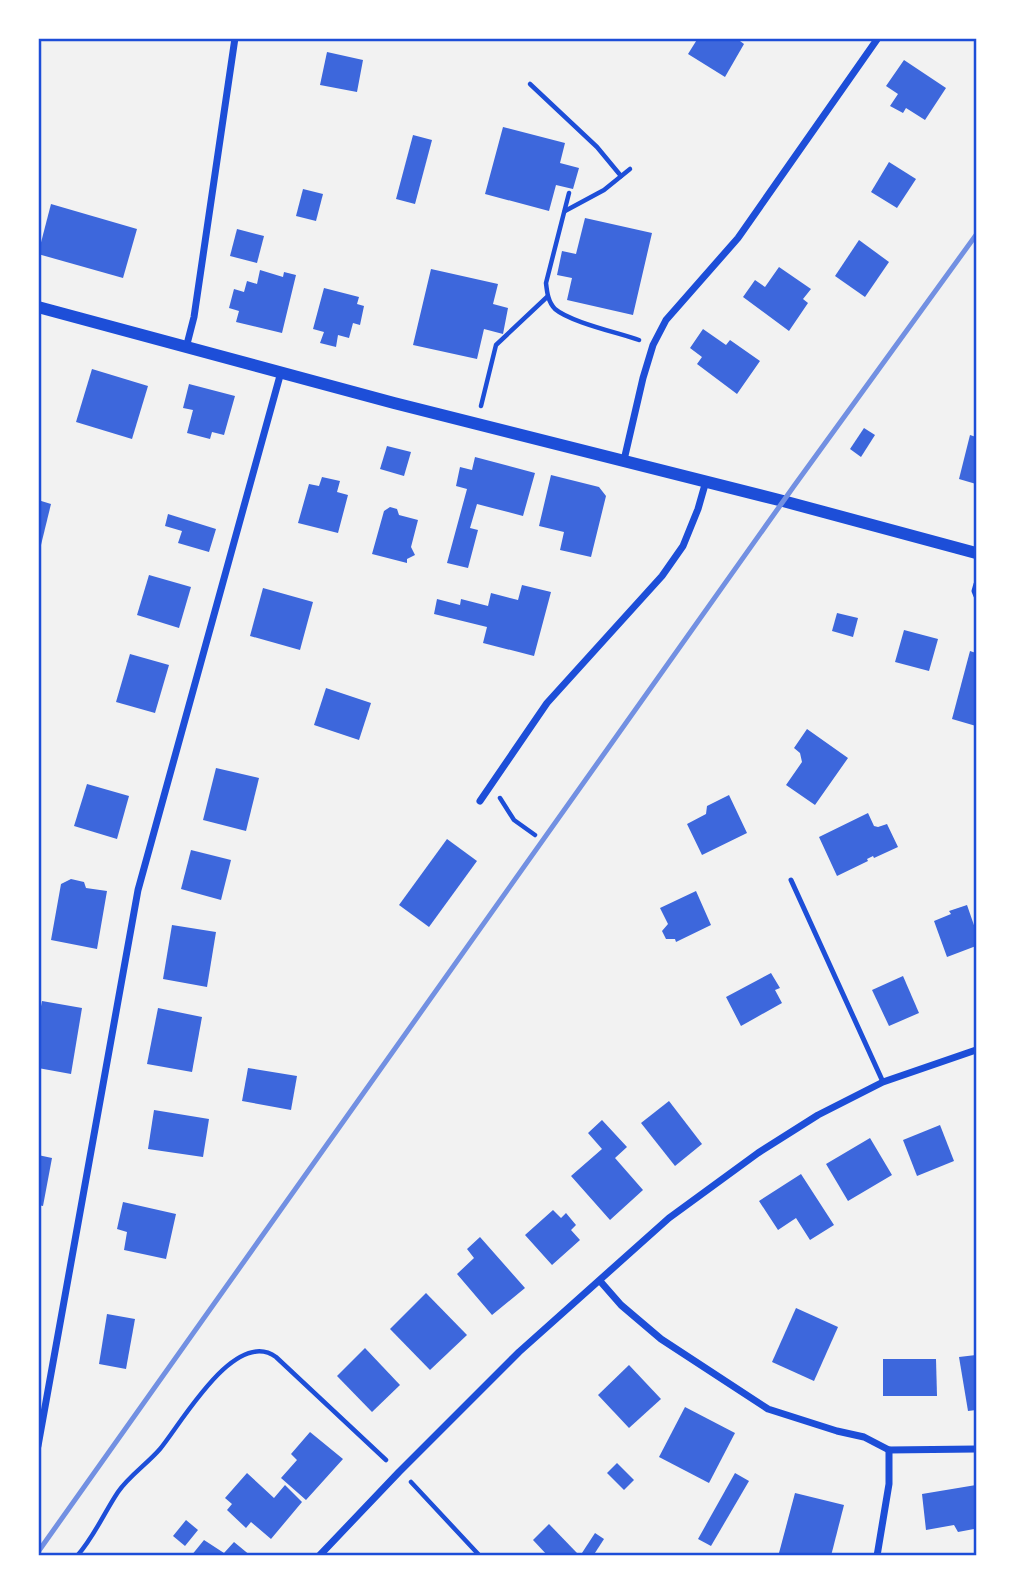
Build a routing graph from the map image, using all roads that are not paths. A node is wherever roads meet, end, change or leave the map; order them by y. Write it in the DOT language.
graph roads {
  1 [pos="235,38"];
  2 [pos="878,38"];
  3 [pos="38,307"];
  4 [pos="186,348"];
  5 [pos="281,372"];
  6 [pos="624,460"];
  7 [pos="706,481"];
  8 [pos="976,553"];
  9 [pos="976,584"];
  10 [pos="976,596"];
  11 [pos="480,801"];
  12 [pos="791,880"];
  13 [pos="976,1050"];
  14 [pos="883,1082"];
  15 [pos="600,1281"];
  16 [pos="38,1446"];
  17 [pos="976,1449"];
  18 [pos="889,1450"];
  19 [pos="319,1556"];
  20 [pos="877,1556"];
  1 -- 4 [label="street"];
  2 -- 6 [label="street"];
  3 -- 4 [label="street"];
  4 -- 5 [label="street"];
  5 -- 6 [label="street"];
  5 -- 16 [label="street"];
  6 -- 7 [label="street"];
  7 -- 8 [label="street"];
  7 -- 11 [label="street"];
  9 -- 10 [label="lane"];
  12 -- 14 [label="lane"];
  13 -- 14 [label="street"];
  14 -- 15 [label="street"];
  15 -- 18 [label="street"];
  15 -- 19 [label="street"];
  17 -- 18 [label="street"];
  18 -- 20 [label="street"];
}
